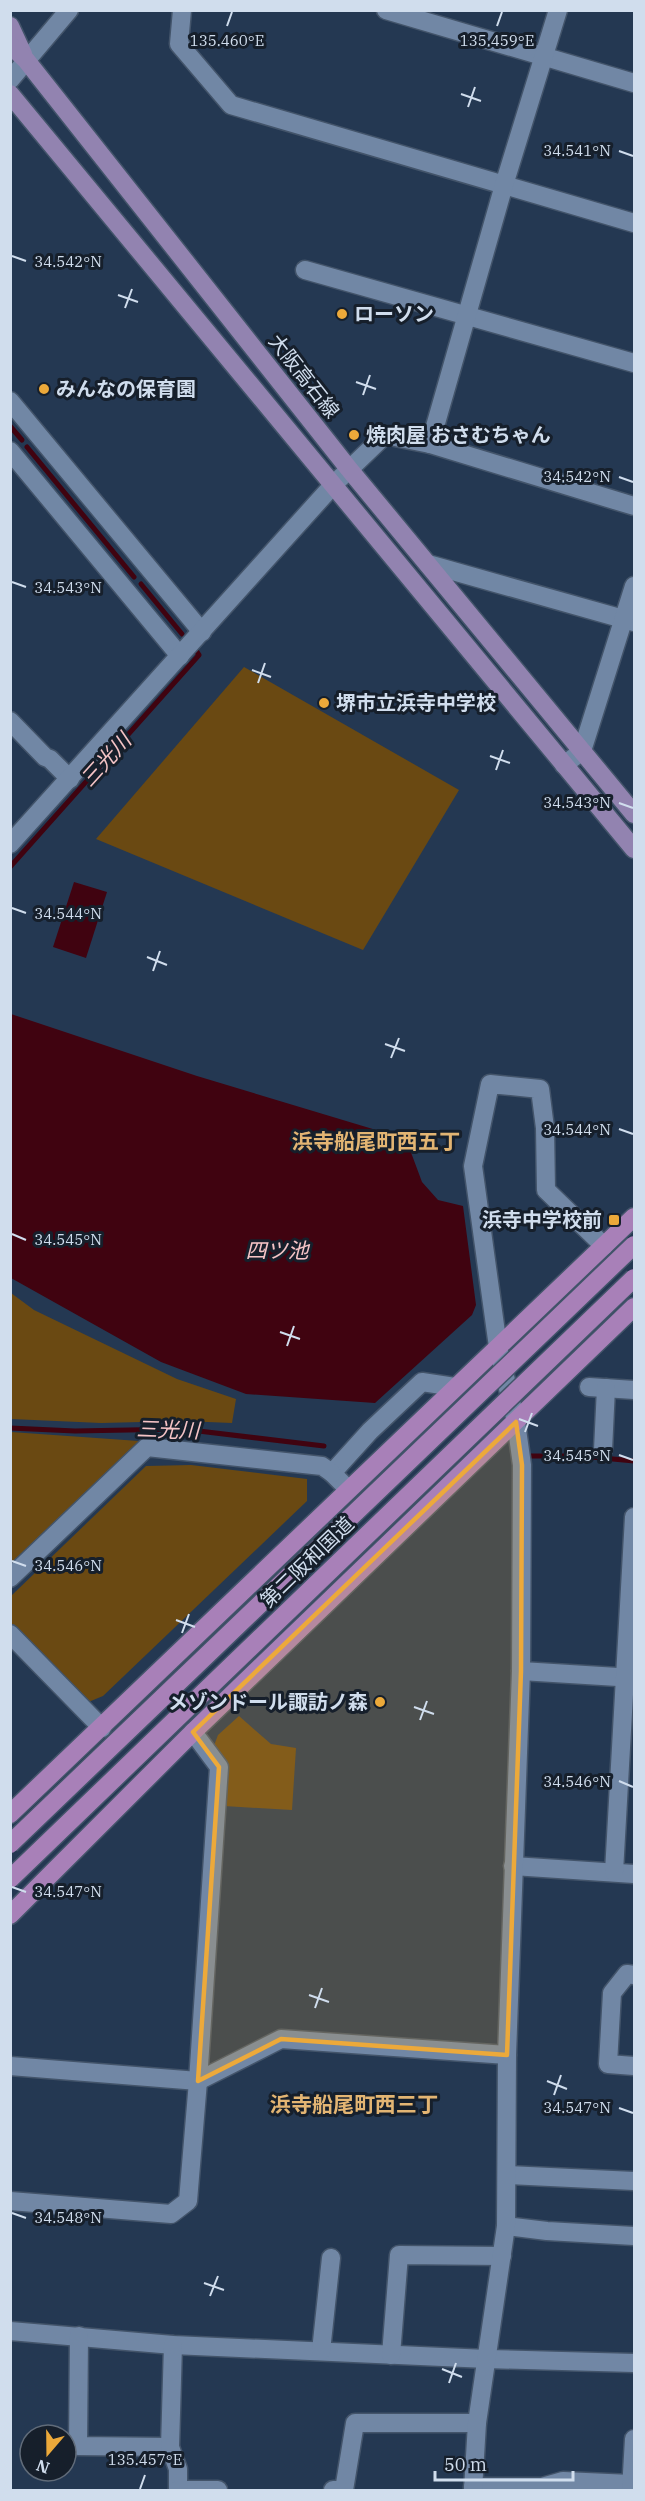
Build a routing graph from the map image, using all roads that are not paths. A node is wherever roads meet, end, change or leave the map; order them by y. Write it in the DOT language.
graph roads {
  1 [pos="69,10"];
  2 [pos="182,10"];
  3 [pos="386,10"];
  4 [pos="558,10"];
  5 [pos="10,26"];
  6 [pos="10,45"];
  7 [pos="545,57"];
  8 [pos="26,60"];
  9 [pos="10,80"];
  10 [pos="634,83"];
  11 [pos="10,94"];
  12 [pos="504,185"];
  13 [pos="634,224"];
  14 [pos="305,270"];
  15 [pos="467,315"];
  16 [pos="634,363"];
  17 [pos="10,401"];
  18 [pos="23,444"];
  19 [pos="430,444"];
  20 [pos="349,469"];
  21 [pos="334,484"];
  22 [pos="634,506"];
  23 [pos="428,564"];
  24 [pos="634,586"];
  25 [pos="630,620"];
  26 [pos="200,634"];
  27 [pos="181,656"];
  28 [pos="10,721"];
  29 [pos="582,750"];
  30 [pos="564,765"];
  31 [pos="70,779"];
  32 [pos="634,814"];
  33 [pos="10,844"];
  34 [pos="634,849"];
  35 [pos="634,1217"];
  36 [pos="634,1245"];
  37 [pos="604,1246"];
  38 [pos="634,1278"];
  39 [pos="634,1307"];
  40 [pos="498,1347"];
  41 [pos="455,1387"];
  42 [pos="634,1390"];
  43 [pos="516,1422"];
  44 [pos="603,1450"];
  45 [pos="332,1473"];
  46 [pos="348,1489"];
  47 [pos="634,1517"];
  48 [pos="10,1578"];
  49 [pos="10,1634"];
  50 [pos="522,1671"];
  51 [pos="630,1678"];
  52 [pos="102,1728"];
  53 [pos="193,1732"];
  54 [pos="10,1814"];
  55 [pos="10,1844"];
  56 [pos="513,1866"];
  57 [pos="614,1872"];
  58 [pos="634,1874"];
  59 [pos="10,1879"];
  60 [pos="10,1915"];
  61 [pos="634,1975"];
  62 [pos="507,2055"];
  63 [pos="10,2066"];
  64 [pos="634,2066"];
  65 [pos="198,2081"];
  66 [pos="508,2175"];
  67 [pos="634,2181"];
  68 [pos="10,2200"];
  69 [pos="506,2226"];
  70 [pos="634,2236"];
  71 [pos="502,2256"];
  72 [pos="331,2258"];
  73 [pos="10,2331"];
  74 [pos="79,2336"];
  75 [pos="173,2344"];
  76 [pos="321,2351"];
  77 [pos="391,2355"];
  78 [pos="487,2359"];
  79 [pos="634,2363"];
  80 [pos="477,2424"];
  81 [pos="634,2439"];
  82 [pos="170,2447"];
  83 [pos="631,2487"];
  84 [pos="473,2489"];
  85 [pos="178,2490"];
  86 [pos="218,2490"];
  87 [pos="333,2490"];
  1 -- 8 [label="street"];
  2 -- 12 [label="street"];
  3 -- 7 [label="street"];
  4 -- 7 [label="street"];
  5 -- 8 [label="main road"];
  6 -- 8 [label="main road, 大阪高石線"];
  7 -- 10 [label="street"];
  7 -- 12 [label="street"];
  8 -- 9 [label="street"];
  8 -- 20 [label="main road, 大阪高石線"];
  11 -- 21 [label="main road"];
  12 -- 13 [label="street"];
  12 -- 15 [label="street"];
  14 -- 15 [label="street"];
  15 -- 16 [label="street"];
  15 -- 19 [label="street"];
  17 -- 18 [label="street"];
  18 -- 26 [label="street"];
  18 -- 27 [label="street"];
  19 -- 20 [label="street"];
  19 -- 22 [label="street"];
  20 -- 21 [label="street"];
  20 -- 23 [label="main road, 大阪高石線"];
  21 -- 26 [label="street"];
  21 -- 30 [label="main road"];
  23 -- 25 [label="street"];
  23 -- 29 [label="main road, 大阪高石線"];
  24 -- 25 [label="street"];
  25 -- 29 [label="street"];
  26 -- 27 [label="street"];
  27 -- 31 [label="street"];
  28 -- 31 [label="street"];
  29 -- 30 [label="street"];
  29 -- 32 [label="main road, 大阪高石線"];
  30 -- 34 [label="main road"];
  31 -- 33 [label="street"];
  35 -- 37 [label="highway"];
  36 -- 55 [label="highway, 第二阪和国道, bridge"];
  37 -- 40 [label="highway"];
  37 -- 40 [label="street"];
  38 -- 59 [label="highway, 第二阪和国道, bridge"];
  39 -- 43 [label="highway"];
  40 -- 41 [label="highway"];
  40 -- 43 [label="street"];
  41 -- 45 [label="street"];
  41 -- 46 [label="highway"];
  42 -- 44 [label="street"];
  43 -- 50 [label="street"];
  43 -- 53 [label="highway"];
  45 -- 46 [label="street"];
  45 -- 48 [label="street"];
  46 -- 52 [label="highway"];
  47 -- 51 [label="street"];
  49 -- 52 [label="street"];
  50 -- 51 [label="street"];
  50 -- 56 [label="street"];
  51 -- 57 [label="street"];
  52 -- 54 [label="highway"];
  53 -- 60 [label="highway"];
  53 -- 65 [label="street"];
  56 -- 57 [label="street"];
  56 -- 62 [label="street"];
  57 -- 58 [label="street"];
  61 -- 64 [label="street"];
  62 -- 65 [label="street"];
  62 -- 66 [label="street"];
  63 -- 65 [label="street"];
  65 -- 68 [label="street"];
  66 -- 67 [label="street"];
  66 -- 69 [label="street"];
  69 -- 70 [label="street"];
  69 -- 71 [label="street"];
  71 -- 77 [label="street"];
  71 -- 78 [label="street"];
  72 -- 76 [label="street"];
  73 -- 74 [label="street"];
  74 -- 75 [label="street"];
  74 -- 82 [label="street"];
  75 -- 76 [label="street"];
  75 -- 82 [label="street"];
  76 -- 77 [label="street"];
  77 -- 78 [label="street"];
  78 -- 79 [label="street"];
  78 -- 80 [label="street"];
  80 -- 84 [label="street"];
  80 -- 87 [label="street"];
  81 -- 83 [label="street"];
  82 -- 85 [label="street"];
  83 -- 84 [label="street"];
  85 -- 86 [label="street"];
}
